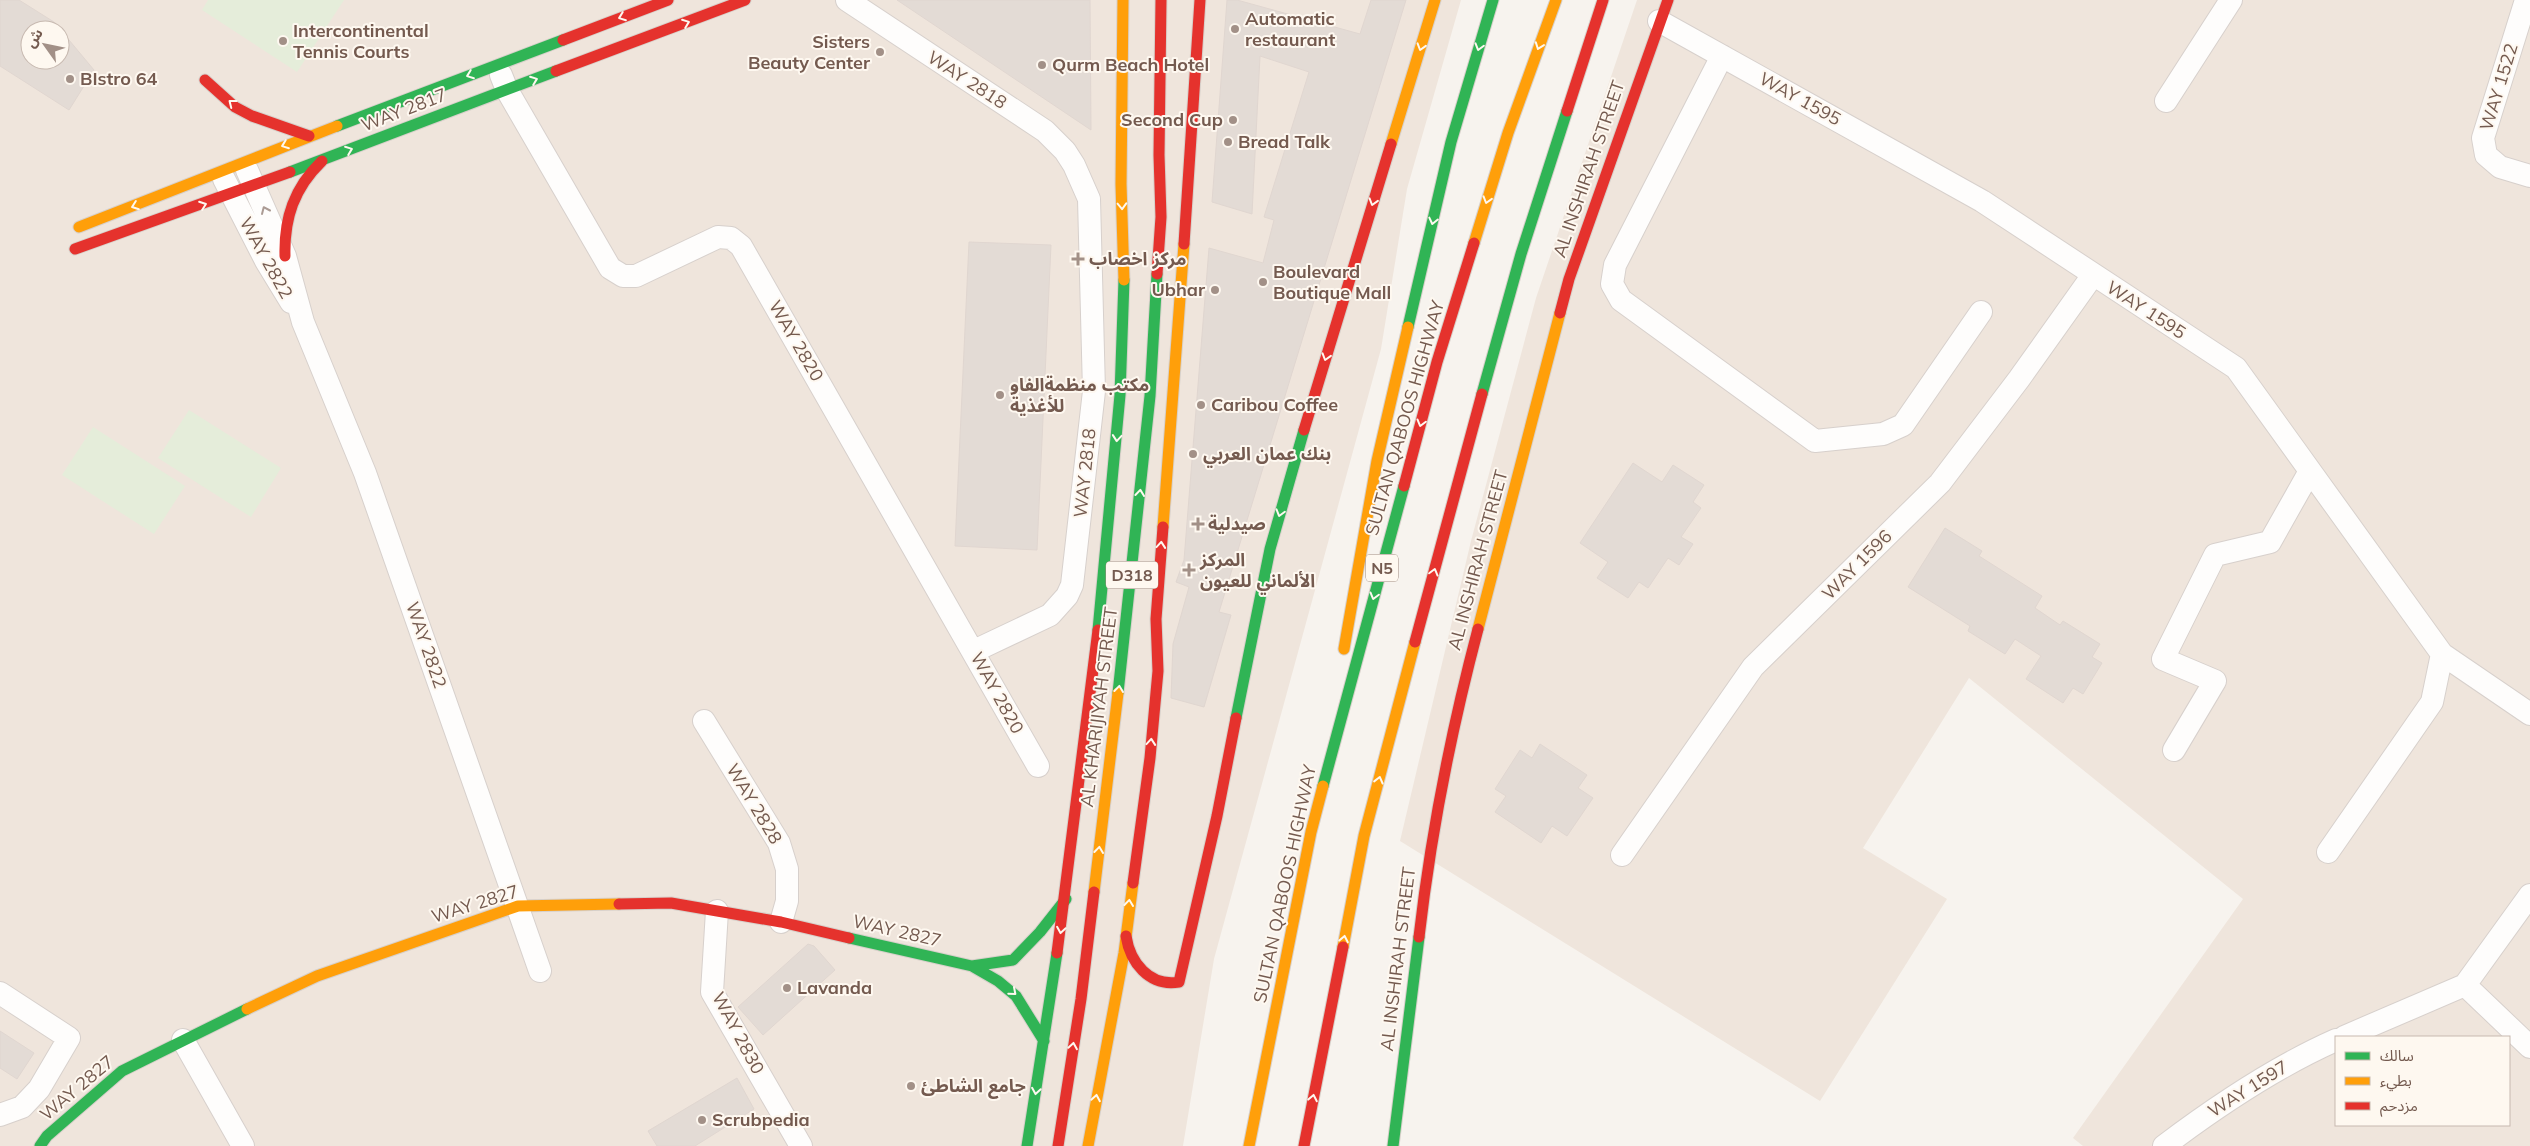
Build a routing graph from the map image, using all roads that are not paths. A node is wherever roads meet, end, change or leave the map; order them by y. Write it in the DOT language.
graph roads {
  1 [pos="668,0"];
  2 [pos="745,0"];
  3 [pos="847,0"];
  4 [pos="1123,0"];
  5 [pos="1161,0"];
  6 [pos="1200,0"];
  7 [pos="1435,0"];
  8 [pos="1493,0"];
  9 [pos="1556,0"];
  10 [pos="1604,0"];
  11 [pos="1668,0"];
  12 [pos="2231,0"];
  13 [pos="2526,0"];
  14 [pos="1659,21"];
  15 [pos="1722,56"];
  16 [pos="496,65"];
  17 [pos="205,80"];
  18 [pos="507,90"];
  19 [pos="2166,101"];
  20 [pos="1110,129"];
  21 [pos="309,136"];
  22 [pos="323,160"];
  23 [pos="243,162"];
  24 [pos="220,171"];
  25 [pos="2530,176"];
  26 [pos="1121,184"];
  27 [pos="254,185"];
  28 [pos="231,194"];
  29 [pos="79,227"];
  30 [pos="74,249"];
  31 [pos="285,256"];
  32 [pos="2093,275"];
  33 [pos="1982,312"];
  34 [pos="303,322"];
  35 [pos="2310,472"];
  36 [pos="1125,640"];
  37 [pos="974,651"];
  38 [pos="2442,654"];
  39 [pos="1342,657"];
  40 [pos="1134,667"];
  41 [pos="1335,696"];
  42 [pos="2530,714"];
  43 [pos="704,721"];
  44 [pos="2174,750"];
  45 [pos="1038,766"];
  46 [pos="1134,795"];
  47 [pos="1311,832"];
  48 [pos="1138,835"];
  49 [pos="2328,852"];
  50 [pos="1622,855"];
  51 [pos="2530,895"];
  52 [pos="1066,899"];
  53 [pos="518,906"];
  54 [pos="717,911"];
  55 [pos="781,922"];
  56 [pos="1126,936"];
  57 [pos="972,966"];
  58 [pos="540,971"];
  59 [pos="2465,985"];
  60 [pos="0,993"];
  61 [pos="2346,1036"];
  62 [pos="183,1040"];
  63 [pos="2335,1040"];
  64 [pos="1044,1041"];
  65 [pos="2530,1047"];
  66 [pos="0,1115"];
  67 [pos="40,1146"];
  68 [pos="243,1146"];
  69 [pos="801,1146"];
  70 [pos="1027,1146"];
  71 [pos="1058,1146"];
  72 [pos="1088,1146"];
  73 [pos="1249,1146"];
  74 [pos="1304,1146"];
  75 [pos="1394,1146"];
  76 [pos="2164,1146"];
  1 -- 16 [label="main road, WAY 2817, one-way"];
  18 -- 2 [label="main road, WAY 2817, one-way"];
  3 -- 37 [label="street, WAY 2818"];
  4 -- 26 [label="main road, AL KHARIJIYAH STREET / D318"];
  36 -- 5 [label="main road, AL KHARIJIYAH STREET / D318, one-way"];
  48 -- 6 [label="main road, one-way"];
  7 -- 56 [label="main road, one-way"];
  8 -- 39 [label="main road, one-way"];
  9 -- 47 [label="main road, SULTAN QABOOS HIGHWAY / N5, one-way"];
  74 -- 10 [label="main road, one-way"];
  11 -- 14 [label="main road, AL INSHIRAH STREET"];
  12 -- 19 [label="street"];
  13 -- 25 [label="street, WAY 1522"];
  14 -- 15 [label="street, WAY 1595"];
  14 -- 75 [label="main road, AL INSHIRAH STREET"];
  15 -- 32 [label="street, WAY 1595"];
  15 -- 33 [label="street"];
  16 -- 18 [label="street, WAY 2820"];
  16 -- 21 [label="main road, WAY 2817, one-way"];
  21 -- 17 [label="main road, one-way"];
  22 -- 18 [label="main road, WAY 2817, one-way"];
  18 -- 37 [label="street, WAY 2820"];
  20 -- 26 [label="main road"];
  21 -- 23 [label="main road, WAY 2817, one-way"];
  22 -- 27 [label="main road, WAY 2817"];
  22 -- 31 [label="main road"];
  23 -- 24 [label="main road, WAY 2817"];
  23 -- 27 [label="street, WAY 2822"];
  24 -- 28 [label="street, WAY 2822"];
  24 -- 29 [label="main road, WAY 2817, one-way"];
  26 -- 52 [label="main road, AL KHARIJIYAH STREET / D318, one-way"];
  27 -- 28 [label="main road, WAY 2817"];
  31 -- 27 [label="street, WAY 2822, one-way"];
  30 -- 28 [label="main road, WAY 2817, one-way"];
  28 -- 34 [label="street, WAY 2822"];
  31 -- 34 [label="street, WAY 2822"];
  32 -- 35 [label="street, WAY 1595"];
  32 -- 50 [label="street, WAY 1596"];
  34 -- 53 [label="street, WAY 2822"];
  35 -- 38 [label="street, WAY 1595"];
  35 -- 44 [label="street"];
  36 -- 40 [label="main road"];
  71 -- 36 [label="main road, AL KHARIJIYAH STREET / D318, one-way"];
  37 -- 45 [label="street, WAY 2820"];
  38 -- 42 [label="street, WAY 1595"];
  38 -- 49 [label="street"];
  41 -- 47 [label="main road"];
  43 -- 55 [label="street, WAY 2828"];
  46 -- 48 [label="main road"];
  47 -- 73 [label="main road, SULTAN QABOOS HIGHWAY / N5"];
  56 -- 48 [label="main road, one-way"];
  51 -- 59 [label="street"];
  52 -- 57 [label="main road, WAY 2827"];
  52 -- 64 [label="main road, AL KHARIJIYAH STREET / D318, one-way"];
  53 -- 54 [label="main road, WAY 2827"];
  53 -- 58 [label="street, WAY 2822"];
  53 -- 62 [label="main road, WAY 2827"];
  54 -- 55 [label="main road, WAY 2827"];
  54 -- 69 [label="street, WAY 2830"];
  55 -- 57 [label="main road, WAY 2827"];
  72 -- 56 [label="main road, one-way"];
  57 -- 64 [label="main road, WAY 2827, one-way"];
  59 -- 61 [label="street"];
  59 -- 65 [label="street"];
  60 -- 66 [label="street"];
  62 -- 67 [label="main road, WAY 2827"];
  62 -- 68 [label="street"];
  63 -- 76 [label="street, WAY 1597"];
  64 -- 70 [label="main road, AL KHARIJIYAH STREET / D318, one-way"];
}
